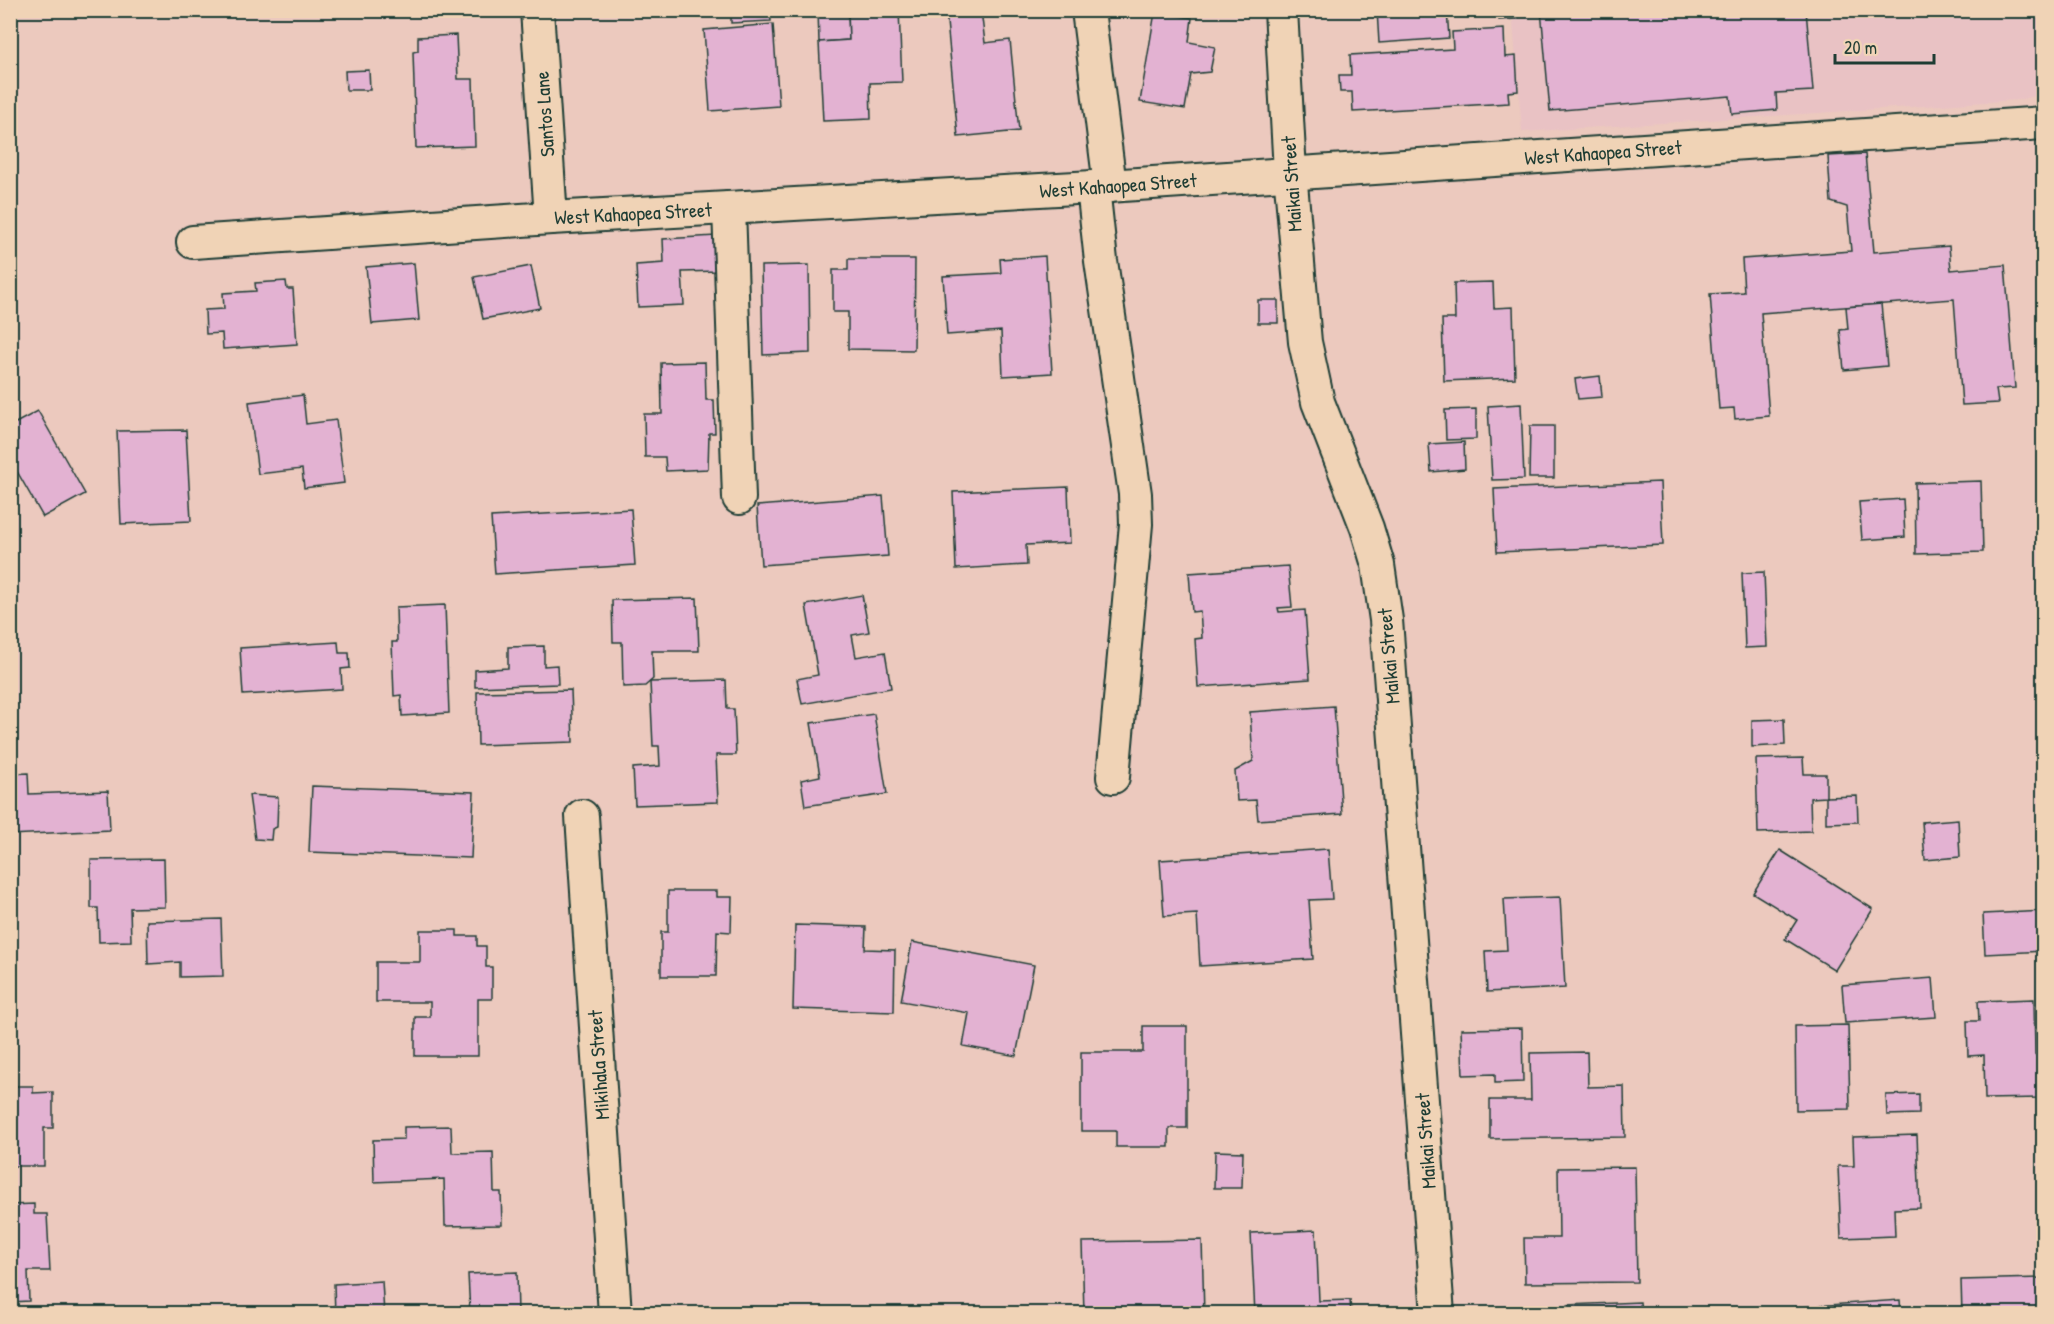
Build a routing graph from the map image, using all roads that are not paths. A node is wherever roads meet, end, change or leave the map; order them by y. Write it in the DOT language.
graph roads {
  1 [pos="537,10"];
  2 [pos="1088,10"];
  3 [pos="1281,10"];
  4 [pos="2043,123"];
  5 [pos="1290,172"];
  6 [pos="1101,187"];
  7 [pos="729,208"];
  8 [pos="550,218"];
  9 [pos="193,242"];
  10 [pos="739,498"];
  11 [pos="1113,777"];
  12 [pos="582,816"];
  13 [pos="615,1314"];
  14 [pos="1438,1314"];
  1 -- 8 [label="street, Santos Lane"];
  2 -- 6 [label="street"];
  3 -- 5 [label="street, Maikai Street"];
  4 -- 5 [label="street, West Kahaopea Street"];
  5 -- 6 [label="street, West Kahaopea Street"];
  5 -- 14 [label="street, Maikai Street"];
  6 -- 7 [label="street, West Kahaopea Street"];
  6 -- 11 [label="street"];
  7 -- 8 [label="street, West Kahaopea Street"];
  7 -- 10 [label="street"];
  8 -- 9 [label="street, West Kahaopea Street"];
  12 -- 13 [label="street, Mikihala Street"];
}
